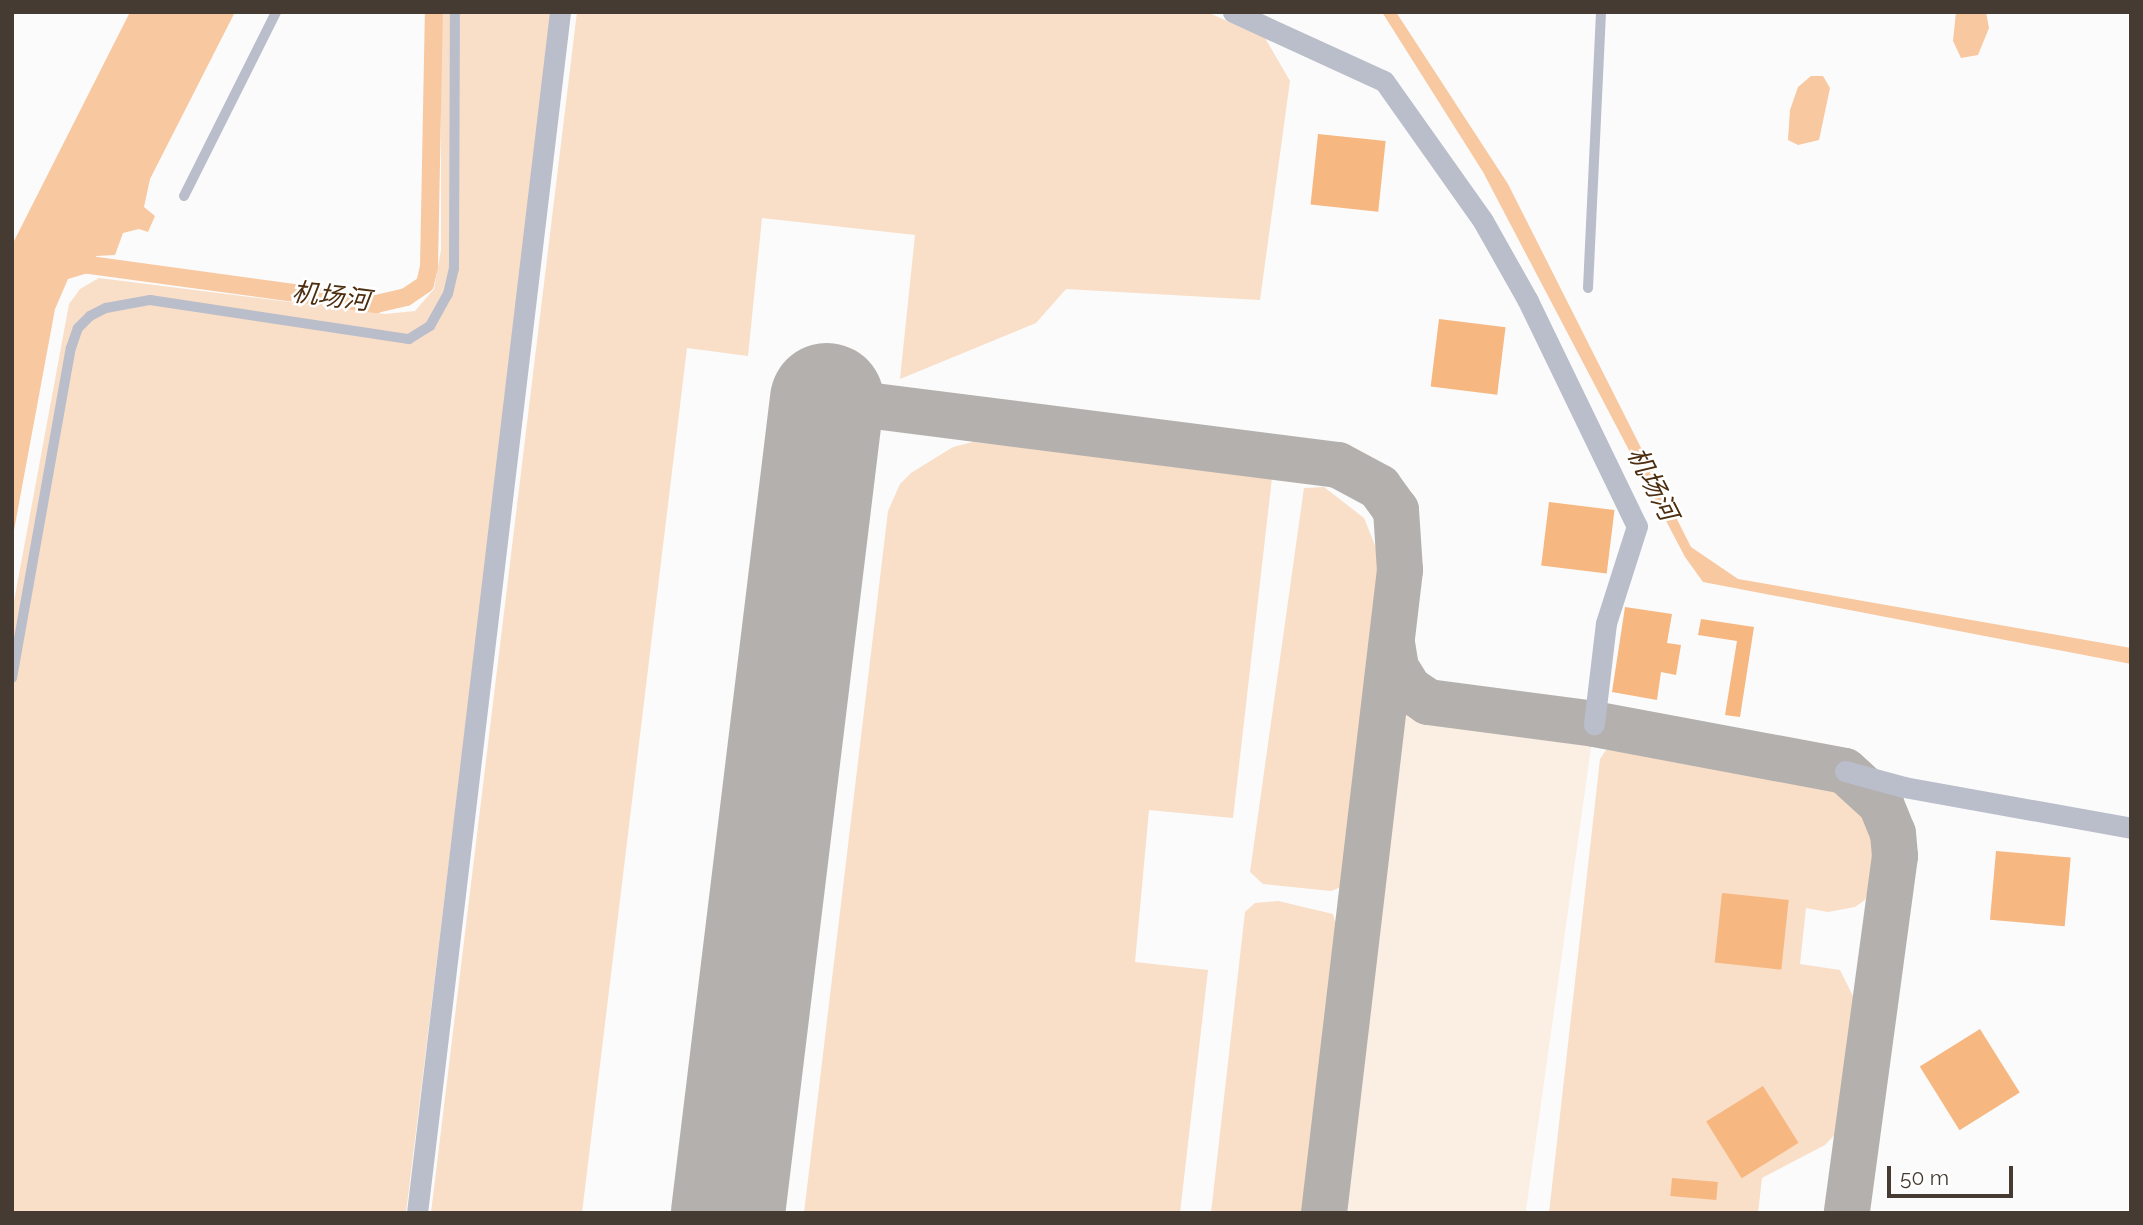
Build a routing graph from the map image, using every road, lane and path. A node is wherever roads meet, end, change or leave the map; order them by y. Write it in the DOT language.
graph roads {
  1 [pos="276,12"];
  2 [pos="455,12"];
  3 [pos="560,12"];
  4 [pos="1233,12"];
  5 [pos="1601,12"];
  6 [pos="184,196"];
  7 [pos="1588,288"];
  8 [pos="12,678"];
  9 [pos="1594,724"];
  10 [pos="1845,772"];
  11 [pos="2131,828"];
  12 [pos="417,1213"];
  1 -- 6 [label="lane"];
  2 -- 8 [label="lane"];
  3 -- 12 [label="street"];
  4 -- 9 [label="street"];
  5 -- 7 [label="lane"];
  10 -- 11 [label="street"];
}
